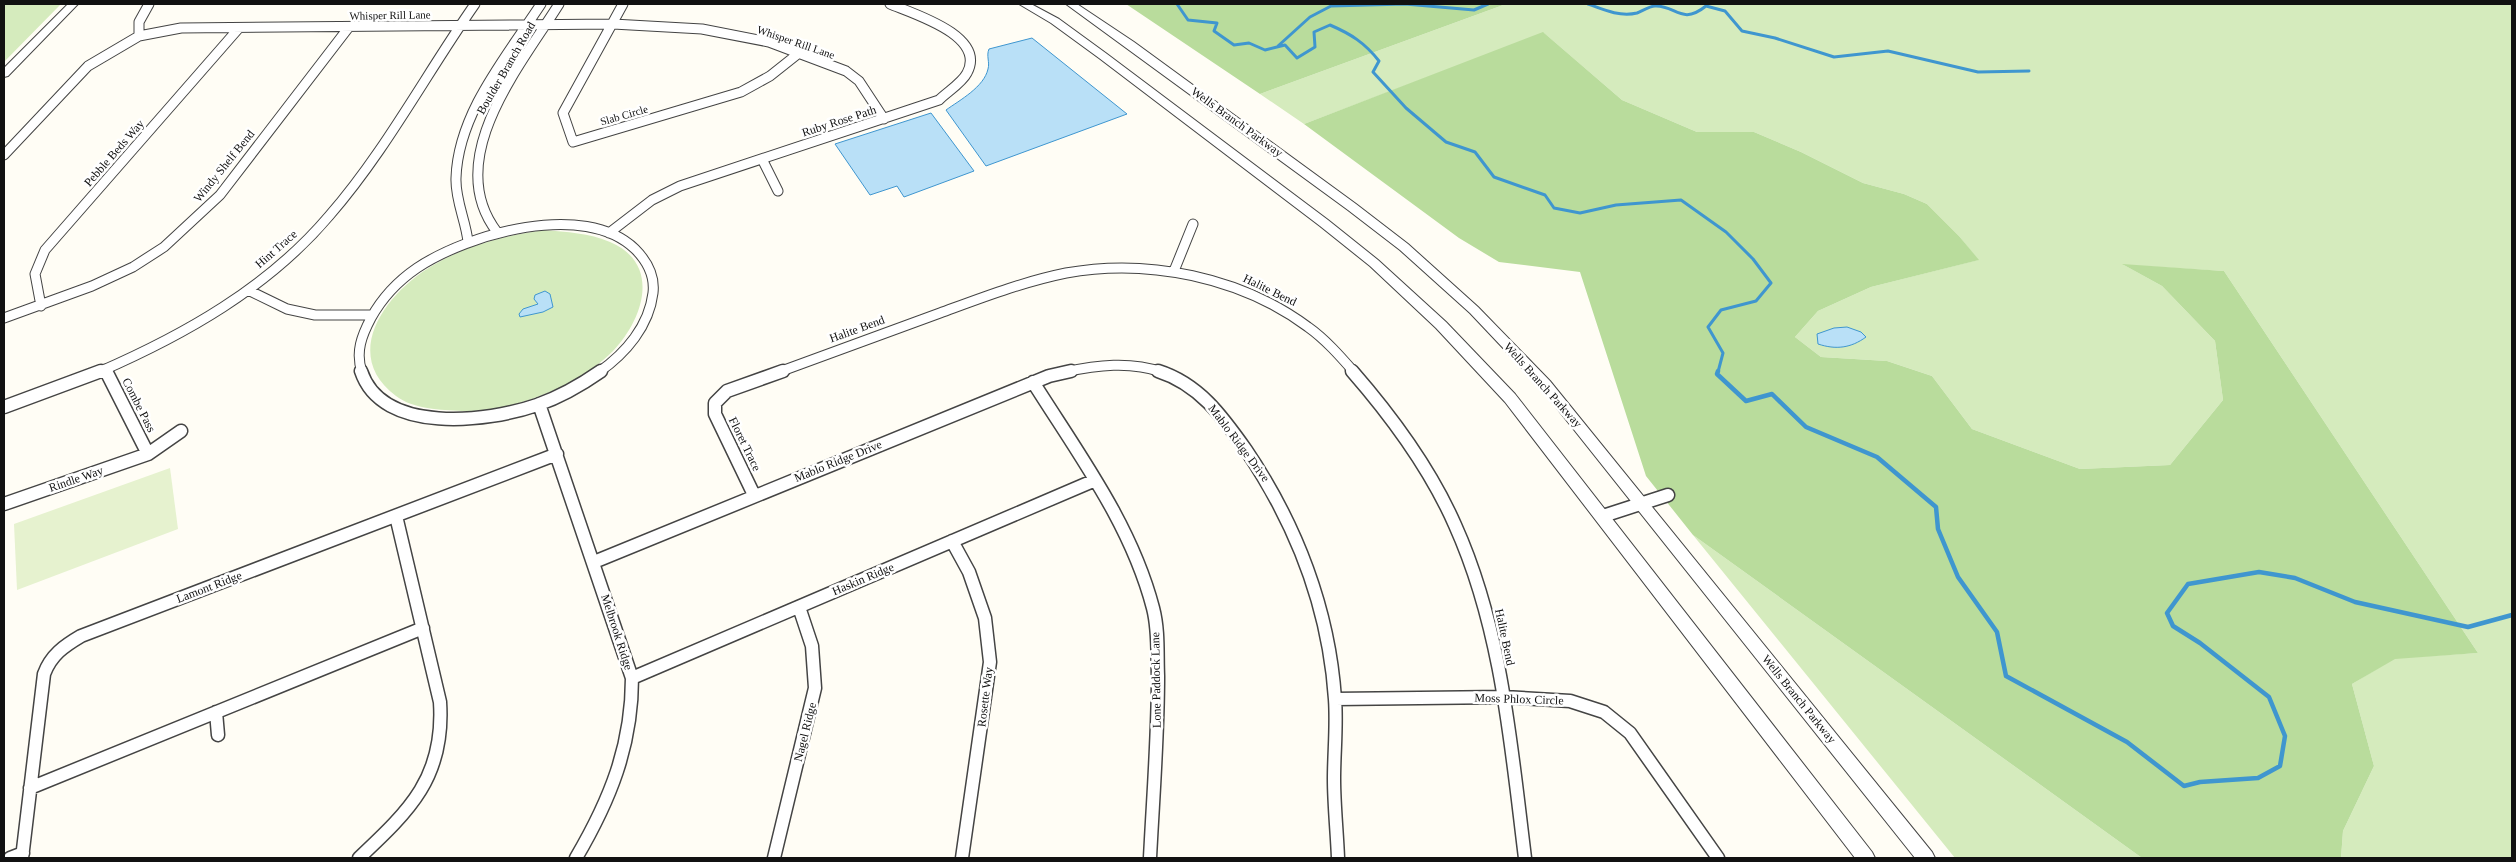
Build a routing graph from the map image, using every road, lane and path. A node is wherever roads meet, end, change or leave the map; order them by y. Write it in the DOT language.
graph roads {
  1 [pos="73,4"];
  2 [pos="149,4"];
  3 [pos="475,4"];
  4 [pos="541,4"];
  5 [pos="559,4"];
  6 [pos="623,4"];
  7 [pos="890,4"];
  8 [pos="1024,4"];
  9 [pos="1071,4"];
  10 [pos="528,24"];
  11 [pos="546,24"];
  12 [pos="613,24"];
  13 [pos="460,25"];
  14 [pos="349,27"];
  15 [pos="239,28"];
  16 [pos="139,36"];
  17 [pos="799,53"];
  18 [pos="4,74"];
  19 [pos="884,119"];
  20 [pos="4,155"];
  21 [pos="762,159"];
  22 [pos="778,190"];
  23 [pos="1193,224"];
  24 [pos="497,232"];
  25 [pos="609,233"];
  26 [pos="468,242"];
  27 [pos="1174,270"];
  28 [pos="248,290"];
  29 [pos="41,306"];
  30 [pos="371,315"];
  31 [pos="4,318"];
  32 [pos="105,370"];
  33 [pos="1033,382"];
  34 [pos="715,403"];
  35 [pos="539,404"];
  36 [pos="4,407"];
  37 [pos="181,431"];
  38 [pos="148,454"];
  39 [pos="557,454"];
  40 [pos="1094,481"];
  41 [pos="754,495"];
  42 [pos="1668,495"];
  43 [pos="1643,503"];
  44 [pos="4,504"];
  45 [pos="396,516"];
  46 [pos="1603,516"];
  47 [pos="952,541"];
  48 [pos="594,562"];
  49 [pos="799,607"];
  50 [pos="423,628"];
  51 [pos="632,678"];
  52 [pos="1504,697"];
  53 [pos="1335,699"];
  54 [pos="216,712"];
  55 [pos="218,734"];
  56 [pos="30,788"];
  57 [pos="18,857"];
  58 [pos="359,858"];
  59 [pos="576,858"];
  60 [pos="774,858"];
  61 [pos="962,858"];
  62 [pos="1150,858"];
  63 [pos="1338,858"];
  64 [pos="1525,858"];
  65 [pos="1718,858"];
  66 [pos="1866,858"];
  67 [pos="1926,858"];
  1 -- 18 [label="street"];
  2 -- 16 [label="street"];
  3 -- 13 [label="street, Hint Trace"];
  4 -- 10 [label="street, Boulder Branch Road"];
  5 -- 11 [label="street, Boulder Branch Road"];
  6 -- 12 [label="street"];
  7 -- 19 [label="street, Ruby Rose Path"];
  8 -- 46 [label="street"];
  9 -- 43 [label="street, Wells Branch Parkway"];
  10 -- 11 [label="street, Whisper Rill Lane"];
  10 -- 13 [label="street, Whisper Rill Lane"];
  10 -- 26 [label="street, Boulder Branch Road"];
  11 -- 12 [label="street, Whisper Rill Lane"];
  11 -- 24 [label="street, Boulder Branch Road"];
  12 -- 17 [label="street, Whisper Rill Lane"];
  12 -- 17 [label="street, Slab Circle"];
  13 -- 14 [label="street, Whisper Rill Lane"];
  13 -- 28 [label="street, Hint Trace"];
  14 -- 15 [label="street, Whisper Rill Lane"];
  14 -- 29 [label="street, Windy Shelf Bend"];
  15 -- 16 [label="street, Whisper Rill Lane"];
  15 -- 29 [label="street, Pebble Beds Way"];
  16 -- 20 [label="street, Whisper Rill Lane"];
  17 -- 19 [label="street, Whisper Rill Lane"];
  19 -- 21 [label="street, Ruby Rose Path"];
  21 -- 22 [label="street"];
  21 -- 25 [label="street, Ruby Rose Path"];
  23 -- 27 [label="street"];
  24 -- 25 [label="street"];
  24 -- 26 [label="street"];
  25 -- 35 [label="street"];
  26 -- 30 [label="street"];
  27 -- 34 [label="street, Halite Bend"];
  27 -- 52 [label="street, Halite Bend"];
  28 -- 30 [label="street"];
  28 -- 32 [label="street, Hint Trace"];
  29 -- 31 [label="street, Windy Shelf Bend"];
  30 -- 35 [label="street"];
  32 -- 36 [label="street, Hint Trace"];
  32 -- 38 [label="street, Combe Pass"];
  33 -- 40 [label="street, Lone Paddock Lane"];
  33 -- 41 [label="street, Mablo Ridge Drive"];
  33 -- 53 [label="street, Mablo Ridge Drive"];
  34 -- 41 [label="street, Floret Trace"];
  35 -- 39 [label="street, Melbrook Ridge"];
  37 -- 38 [label="street, Rindle Way"];
  38 -- 44 [label="street, Rindle Way"];
  39 -- 45 [label="street, Lamont Ridge"];
  39 -- 48 [label="street, Melbrook Ridge"];
  40 -- 47 [label="street, Haskin Ridge"];
  40 -- 62 [label="street, Lone Paddock Lane"];
  41 -- 48 [label="street, Mablo Ridge Drive"];
  42 -- 43 [label="street"];
  43 -- 46 [label="street"];
  43 -- 67 [label="street, Wells Branch Parkway"];
  45 -- 50 [label="street"];
  45 -- 56 [label="street, Lamont Ridge"];
  46 -- 66 [label="street"];
  47 -- 49 [label="street, Haskin Ridge"];
  47 -- 61 [label="street, Rosette Way"];
  48 -- 51 [label="street, Melbrook Ridge"];
  49 -- 51 [label="street, Haskin Ridge"];
  49 -- 60 [label="street, Nagel Ridge"];
  50 -- 54 [label="street"];
  50 -- 58 [label="street"];
  51 -- 59 [label="street, Melbrook Ridge"];
  52 -- 53 [label="street, Moss Phlox Circle"];
  52 -- 64 [label="street, Halite Bend"];
  52 -- 65 [label="street, Moss Phlox Circle"];
  53 -- 63 [label="street, Mablo Ridge Drive"];
  54 -- 55 [label="street"];
  54 -- 56 [label="street"];
  56 -- 57 [label="street, Lamont Ridge"];
}
